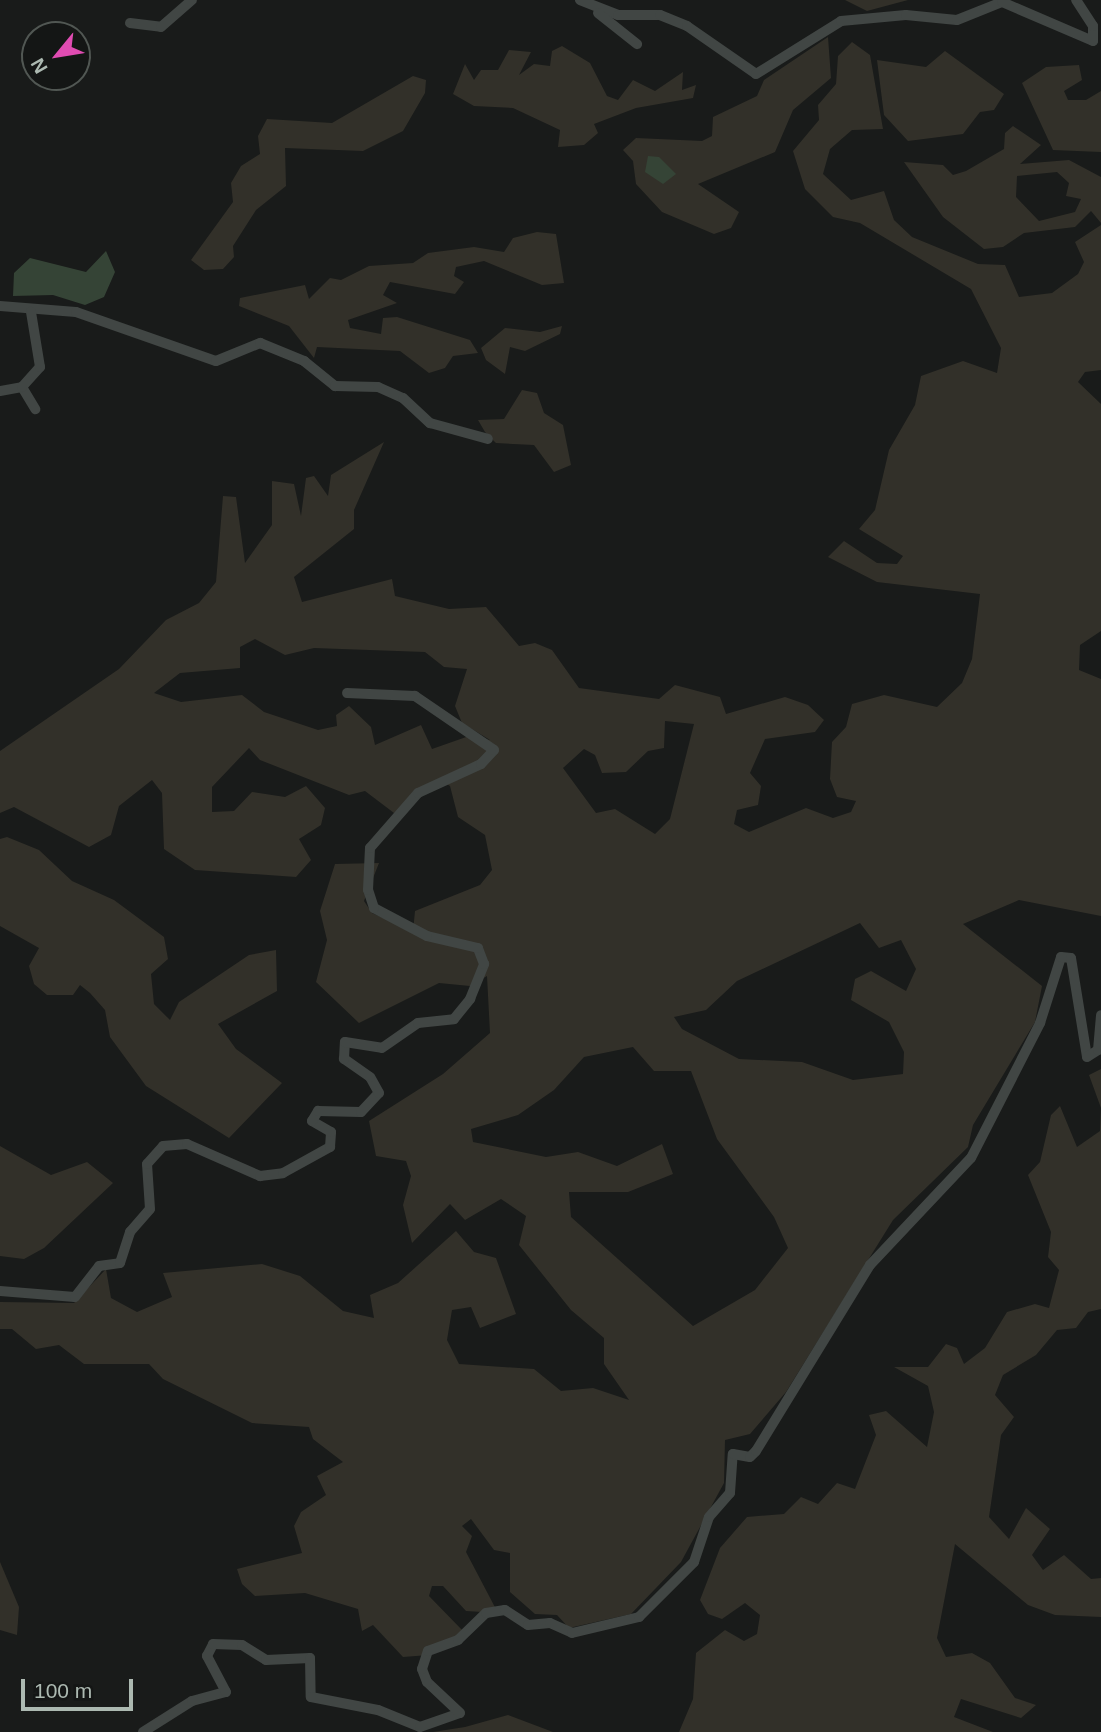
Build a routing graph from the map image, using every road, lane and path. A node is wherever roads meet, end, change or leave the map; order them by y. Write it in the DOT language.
graph roads {
  1 [pos="192,0"];
  2 [pos="580,0"];
  3 [pos="1076,0"];
  4 [pos="592,9"];
  5 [pos="130,23"];
  6 [pos="637,44"];
  7 [pos="0,306"];
  8 [pos="31,312"];
  9 [pos="22,387"];
  10 [pos="0,391"];
  11 [pos="35,409"];
  12 [pos="488,439"];
  13 [pos="347,693"];
  14 [pos="1101,1015"];
  15 [pos="0,1290"];
  16 [pos="143,1732"];
  1 -- 5 [label="street"];
  2 -- 4 [label="street"];
  3 -- 4 [label="street"];
  4 -- 6 [label="street"];
  7 -- 8 [label="street"];
  8 -- 9 [label="street"];
  8 -- 12 [label="street"];
  9 -- 10 [label="street"];
  9 -- 11 [label="street"];
  13 -- 15 [label="street"];
  14 -- 16 [label="street"];
}
